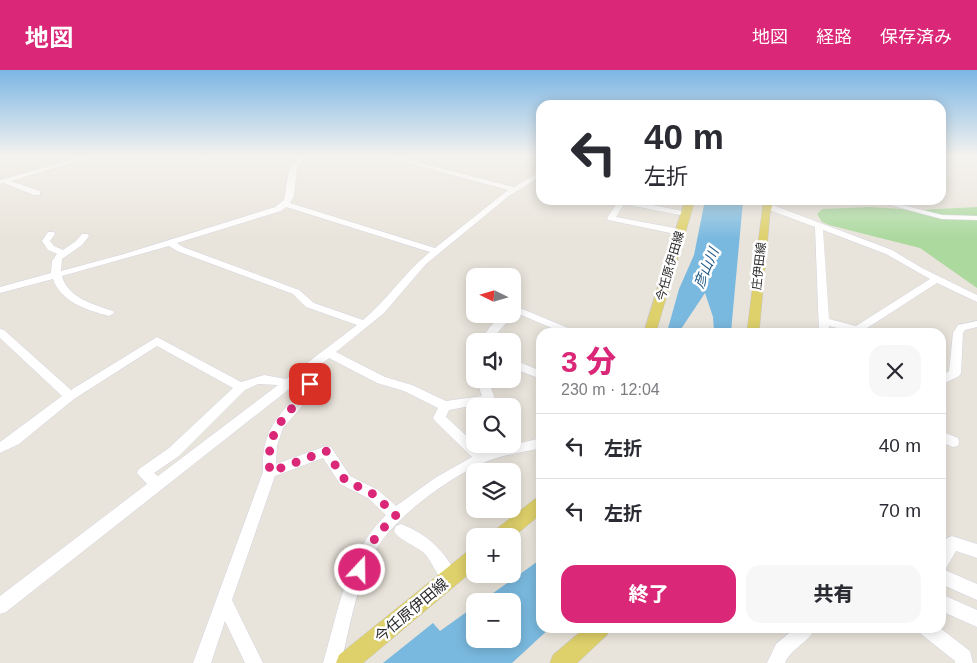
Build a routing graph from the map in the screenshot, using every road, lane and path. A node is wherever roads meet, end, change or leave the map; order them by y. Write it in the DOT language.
graph roads {
  1 [pos="7,184"];
  2 [pos="291,184"];
  3 [pos="493,184"];
  4 [pos="525,184"];
  5 [pos="514,189"];
  6 [pos="38,194"];
  7 [pos="287,204"];
  8 [pos="621,205"];
  9 [pos="643,205"];
  10 [pos="688,205"];
  11 [pos="764,205"];
  12 [pos="771,205"];
  13 [pos="895,205"];
  14 [pos="685,214"];
  15 [pos="977,218"];
  16 [pos="819,226"];
  17 [pos="680,232"];
  18 [pos="51,234"];
  19 [pos="85,236"];
  20 [pos="170,242"];
  21 [pos="437,251"];
  22 [pos="63,253"];
  23 [pos="56,274"];
  24 [pos="936,279"];
  25 [pos="0,290"];
  26 [pos="977,299"];
  27 [pos="521,311"];
  28 [pos="109,313"];
  29 [pos="824,321"];
  30 [pos="500,323"];
  31 [pos="365,324"];
  32 [pos="977,324"];
  33 [pos="560,328"];
  34 [pos="651,328"];
  35 [pos="753,328"];
  36 [pos="824,328"];
  37 [pos="850,328"];
  38 [pos="860,328"];
  39 [pos="0,332"];
  40 [pos="492,333"];
  41 [pos="328,352"];
  42 [pos="521,367"];
  43 [pos="536,373"];
  44 [pos="946,378"];
  45 [pos="293,380"];
  46 [pos="241,387"];
  47 [pos="485,388"];
  48 [pos="70,396"];
  49 [pos="445,406"];
  50 [pos="536,443"];
  51 [pos="0,448"];
  52 [pos="482,458"];
  53 [pos="270,472"];
  54 [pos="158,485"];
  55 [pos="536,508"];
  56 [pos="396,515"];
  57 [pos="511,528"];
  58 [pos="401,531"];
  59 [pos="977,551"];
  60 [pos="946,554"];
  61 [pos="466,564"];
  62 [pos="449,577"];
  63 [pos="946,578"];
  64 [pos="977,592"];
  65 [pos="225,602"];
  66 [pos="946,604"];
  67 [pos="0,606"];
  68 [pos="977,619"];
  69 [pos="594,633"];
  70 [pos="802,633"];
  71 [pos="933,633"];
  72 [pos="968,661"];
  73 [pos="202,663"];
  74 [pos="254,663"];
  75 [pos="332,663"];
  76 [pos="347,663"];
  77 [pos="561,663"];
  78 [pos="776,663"];
  1 -- 6 [label="street"];
  2 -- 7 [label="street"];
  3 -- 5 [label="street"];
  4 -- 5 [label="street"];
  5 -- 21 [label="street"];
  7 -- 20 [label="street"];
  7 -- 21 [label="street"];
  8 -- 17 [label="street"];
  9 -- 14 [label="street"];
  10 -- 14 [label="main road, 今任原伊田線"];
  11 -- 35 [label="main road, 庄伊田線"];
  12 -- 16 [label="street"];
  13 -- 15 [label="street"];
  14 -- 17 [label="main road, 今任原伊田線"];
  16 -- 24 [label="street"];
  16 -- 29 [label="street"];
  17 -- 34 [label="main road, 今任原伊田線"];
  18 -- 22 [label="street"];
  19 -- 22 [label="street"];
  20 -- 23 [label="street"];
  20 -- 31 [label="street"];
  21 -- 31 [label="street"];
  22 -- 23 [label="street"];
  23 -- 25 [label="street"];
  23 -- 28 [label="street"];
  24 -- 26 [label="street"];
  24 -- 38 [label="street"];
  27 -- 33 [label="street"];
  29 -- 36 [label="street"];
  29 -- 37 [label="street"];
  30 -- 40 [label="street"];
  31 -- 41 [label="street"];
  32 -- 44 [label="street"];
  39 -- 48 [label="street"];
  41 -- 45 [label="street"];
  41 -- 49 [label="street"];
  42 -- 43 [label="street"];
  45 -- 46 [label="street"];
  45 -- 53 [label="street"];
  45 -- 54 [label="street"];
  46 -- 48 [label="street"];
  46 -- 54 [label="street"];
  47 -- 49 [label="street"];
  48 -- 51 [label="street"];
  49 -- 52 [label="street"];
  50 -- 52 [label="street"];
  52 -- 56 [label="street"];
  53 -- 56 [label="street"];
  53 -- 65 [label="street"];
  54 -- 67 [label="street"];
  55 -- 57 [label="main road"];
  56 -- 75 [label="street"];
  58 -- 62 [label="street"];
  59 -- 60 [label="street"];
  61 -- 62 [label="main road, 今任原伊田線"];
  62 -- 76 [label="main road, 今任原伊田線"];
  63 -- 64 [label="street"];
  65 -- 73 [label="street"];
  65 -- 74 [label="street"];
  66 -- 68 [label="street"];
  69 -- 77 [label="main road"];
  70 -- 78 [label="street"];
  71 -- 72 [label="street"];
}
